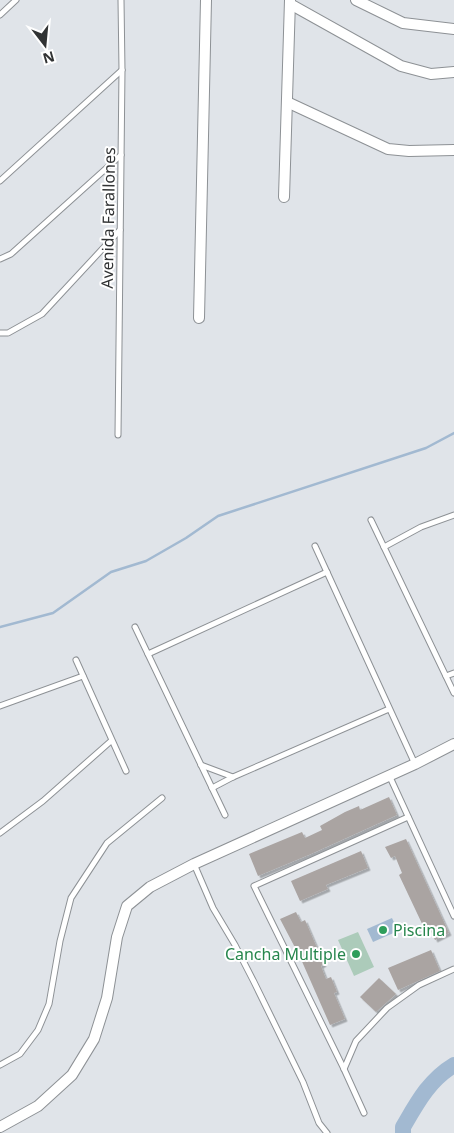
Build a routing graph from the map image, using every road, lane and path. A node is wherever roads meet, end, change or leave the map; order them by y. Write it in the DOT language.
graph roads {
  1 [pos="16,0"];
  2 [pos="121,0"];
  3 [pos="206,0"];
  4 [pos="356,0"];
  5 [pos="290,2"];
  6 [pos="0,15"];
  7 [pos="454,29"];
  8 [pos="122,70"];
  9 [pos="454,72"];
  10 [pos="287,102"];
  11 [pos="454,150"];
  12 [pos="121,155"];
  13 [pos="0,181"];
  14 [pos="284,196"];
  15 [pos="120,229"];
  16 [pos="0,259"];
  17 [pos="199,318"];
  18 [pos="0,333"];
  19 [pos="118,435"];
  20 [pos="454,515"];
  21 [pos="371,520"];
  22 [pos="315,546"];
  23 [pos="384,547"];
  24 [pos="327,572"];
  25 [pos="135,627"];
  26 [pos="148,654"];
  27 [pos="76,660"];
  28 [pos="454,673"];
  29 [pos="83,676"];
  30 [pos="446,676"];
  31 [pos="454,693"];
  32 [pos="0,706"];
  33 [pos="390,709"];
  34 [pos="111,741"];
  35 [pos="454,744"];
  36 [pos="415,764"];
  37 [pos="201,765"];
  38 [pos="126,771"];
  39 [pos="389,775"];
  40 [pos="233,777"];
  41 [pos="212,788"];
  42 [pos="162,798"];
  43 [pos="225,815"];
  44 [pos="408,817"];
  45 [pos="0,832"];
  46 [pos="194,864"];
  47 [pos="454,916"];
  48 [pos="454,970"];
  49 [pos="0,1065"];
  50 [pos="344,1069"];
  51 [pos="364,1113"];
  52 [pos="0,1127"];
  53 [pos="327,1133"];
  1 -- 6 [label="lane"];
  2 -- 8 [label="lane, Avenida Farallones"];
  3 -- 17 [label="street"];
  4 -- 7 [label="street"];
  5 -- 9 [label="street"];
  5 -- 10 [label="street"];
  8 -- 12 [label="lane, Avenida Farallones"];
  8 -- 13 [label="lane"];
  10 -- 11 [label="street"];
  10 -- 14 [label="street"];
  12 -- 15 [label="lane, Avenida Farallones"];
  12 -- 16 [label="lane"];
  15 -- 18 [label="lane"];
  15 -- 19 [label="lane, Avenida Farallones"];
  20 -- 23 [label="lane"];
  21 -- 23 [label="lane"];
  22 -- 24 [label="lane"];
  23 -- 30 [label="lane"];
  24 -- 26 [label="lane"];
  24 -- 33 [label="lane"];
  25 -- 26 [label="lane"];
  26 -- 37 [label="lane"];
  27 -- 29 [label="lane"];
  28 -- 30 [label="lane"];
  29 -- 32 [label="lane"];
  29 -- 34 [label="lane"];
  30 -- 31 [label="lane"];
  33 -- 36 [label="lane"];
  33 -- 40 [label="lane"];
  34 -- 38 [label="lane"];
  34 -- 45 [label="lane"];
  35 -- 36 [label="street"];
  36 -- 39 [label="street"];
  37 -- 40 [label="lane"];
  37 -- 41 [label="lane"];
  39 -- 44 [label="lane"];
  39 -- 46 [label="street"];
  40 -- 41 [label="lane"];
  41 -- 43 [label="lane"];
  42 -- 49 [label="lane"];
  44 -- 47 [label="lane"];
  44 -- 50 [label="lane"];
  46 -- 52 [label="street"];
  46 -- 53 [label="lane"];
  48 -- 50 [label="lane"];
  50 -- 51 [label="lane"];
}
